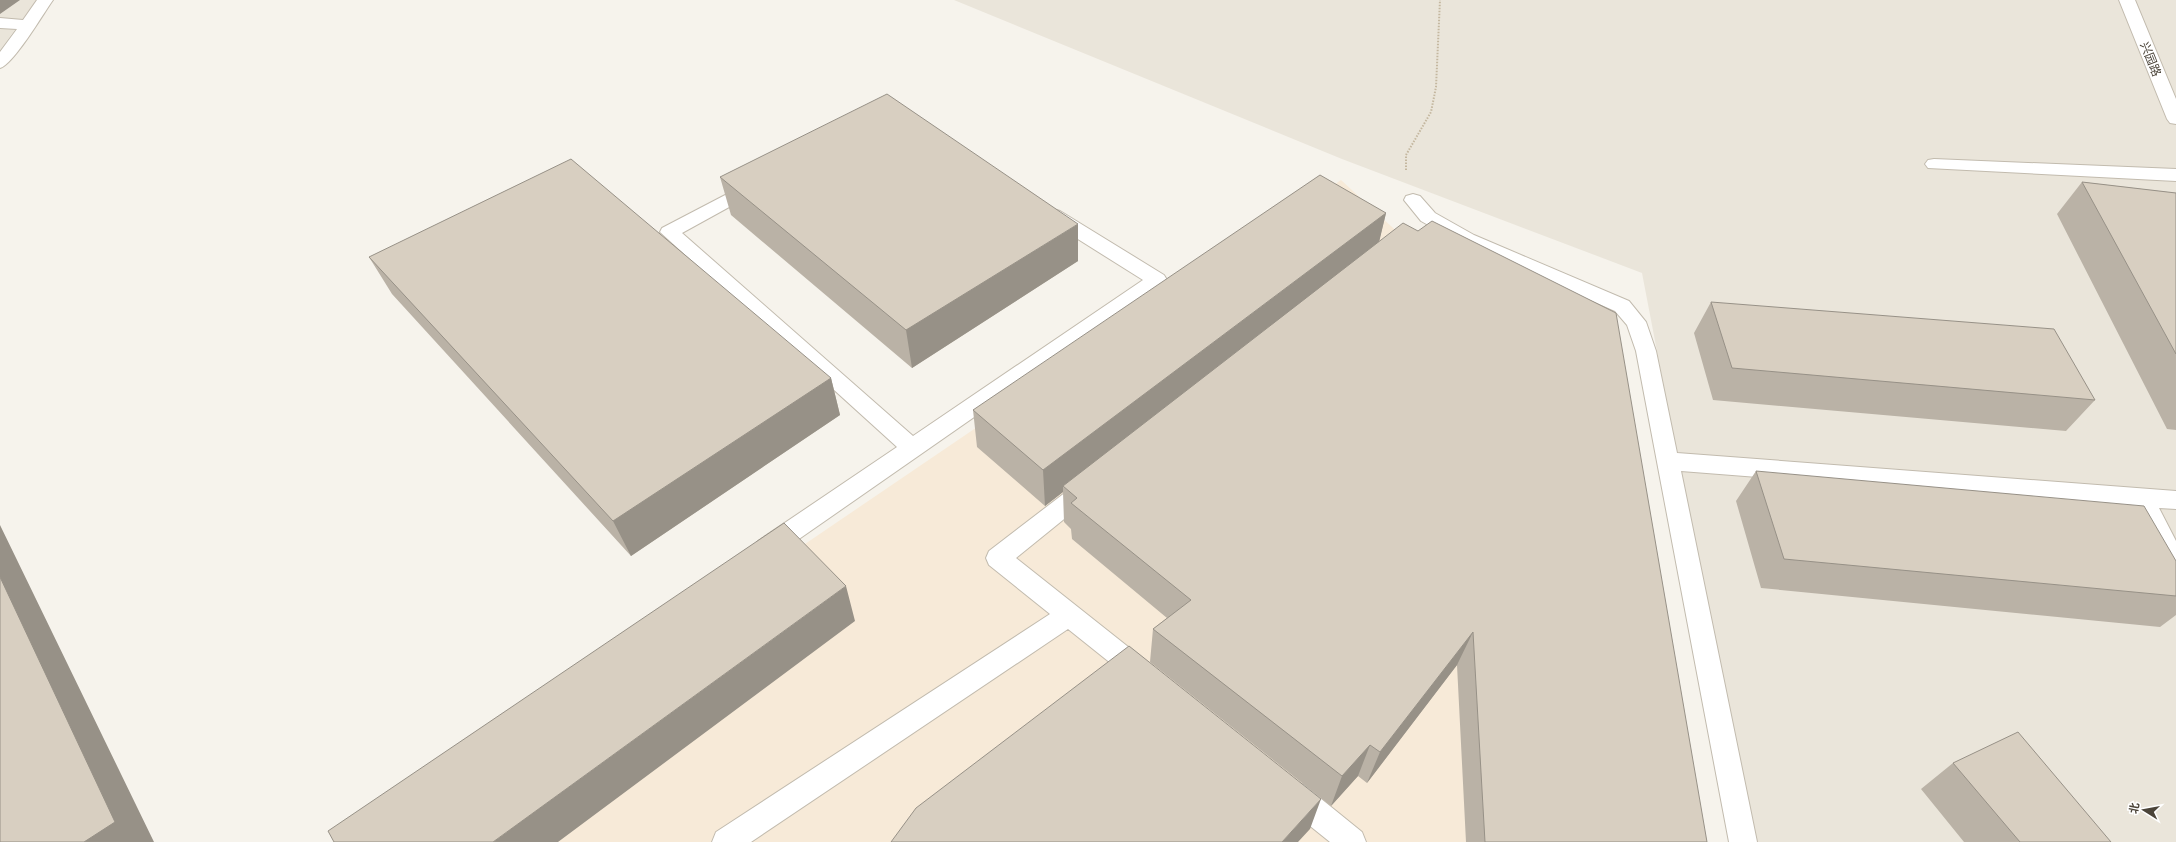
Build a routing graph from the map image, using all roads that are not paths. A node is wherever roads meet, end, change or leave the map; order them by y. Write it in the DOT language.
graph roads {
  1 [pos="45,0"];
  2 [pos="2127,0"];
  3 [pos="0,23"];
  4 [pos="28,26"];
  5 [pos="0,63"];
  6 [pos="2176,118"];
  7 [pos="1934,164"];
  8 [pos="2176,175"];
  9 [pos="773,176"];
  10 [pos="1413,200"];
  11 [pos="1037,204"];
  12 [pos="912,448"];
  13 [pos="1668,461"];
  14 [pos="1104,475"];
  15 [pos="2142,498"];
  16 [pos="2176,500"];
  17 [pos="749,560"];
  18 [pos="2176,565"];
  19 [pos="1069,615"];
  20 [pos="1161,689"];
  21 [pos="1278,783"];
  22 [pos="726,842"];
  23 [pos="1352,842"];
  24 [pos="1743,842"];
  1 -- 4 [label="street"];
  2 -- 6 [label="street, 兴园路"];
  3 -- 4 [label="street"];
  4 -- 5 [label="street"];
  7 -- 8 [label="street"];
  9 -- 12 [label="street"];
  10 -- 13 [label="street"];
  11 -- 12 [label="street"];
  12 -- 17 [label="street"];
  13 -- 15 [label="street"];
  13 -- 24 [label="street"];
  14 -- 19 [label="street"];
  15 -- 16 [label="street"];
  15 -- 18 [label="street"];
  19 -- 20 [label="street"];
  19 -- 22 [label="street"];
  21 -- 23 [label="street"];
}
